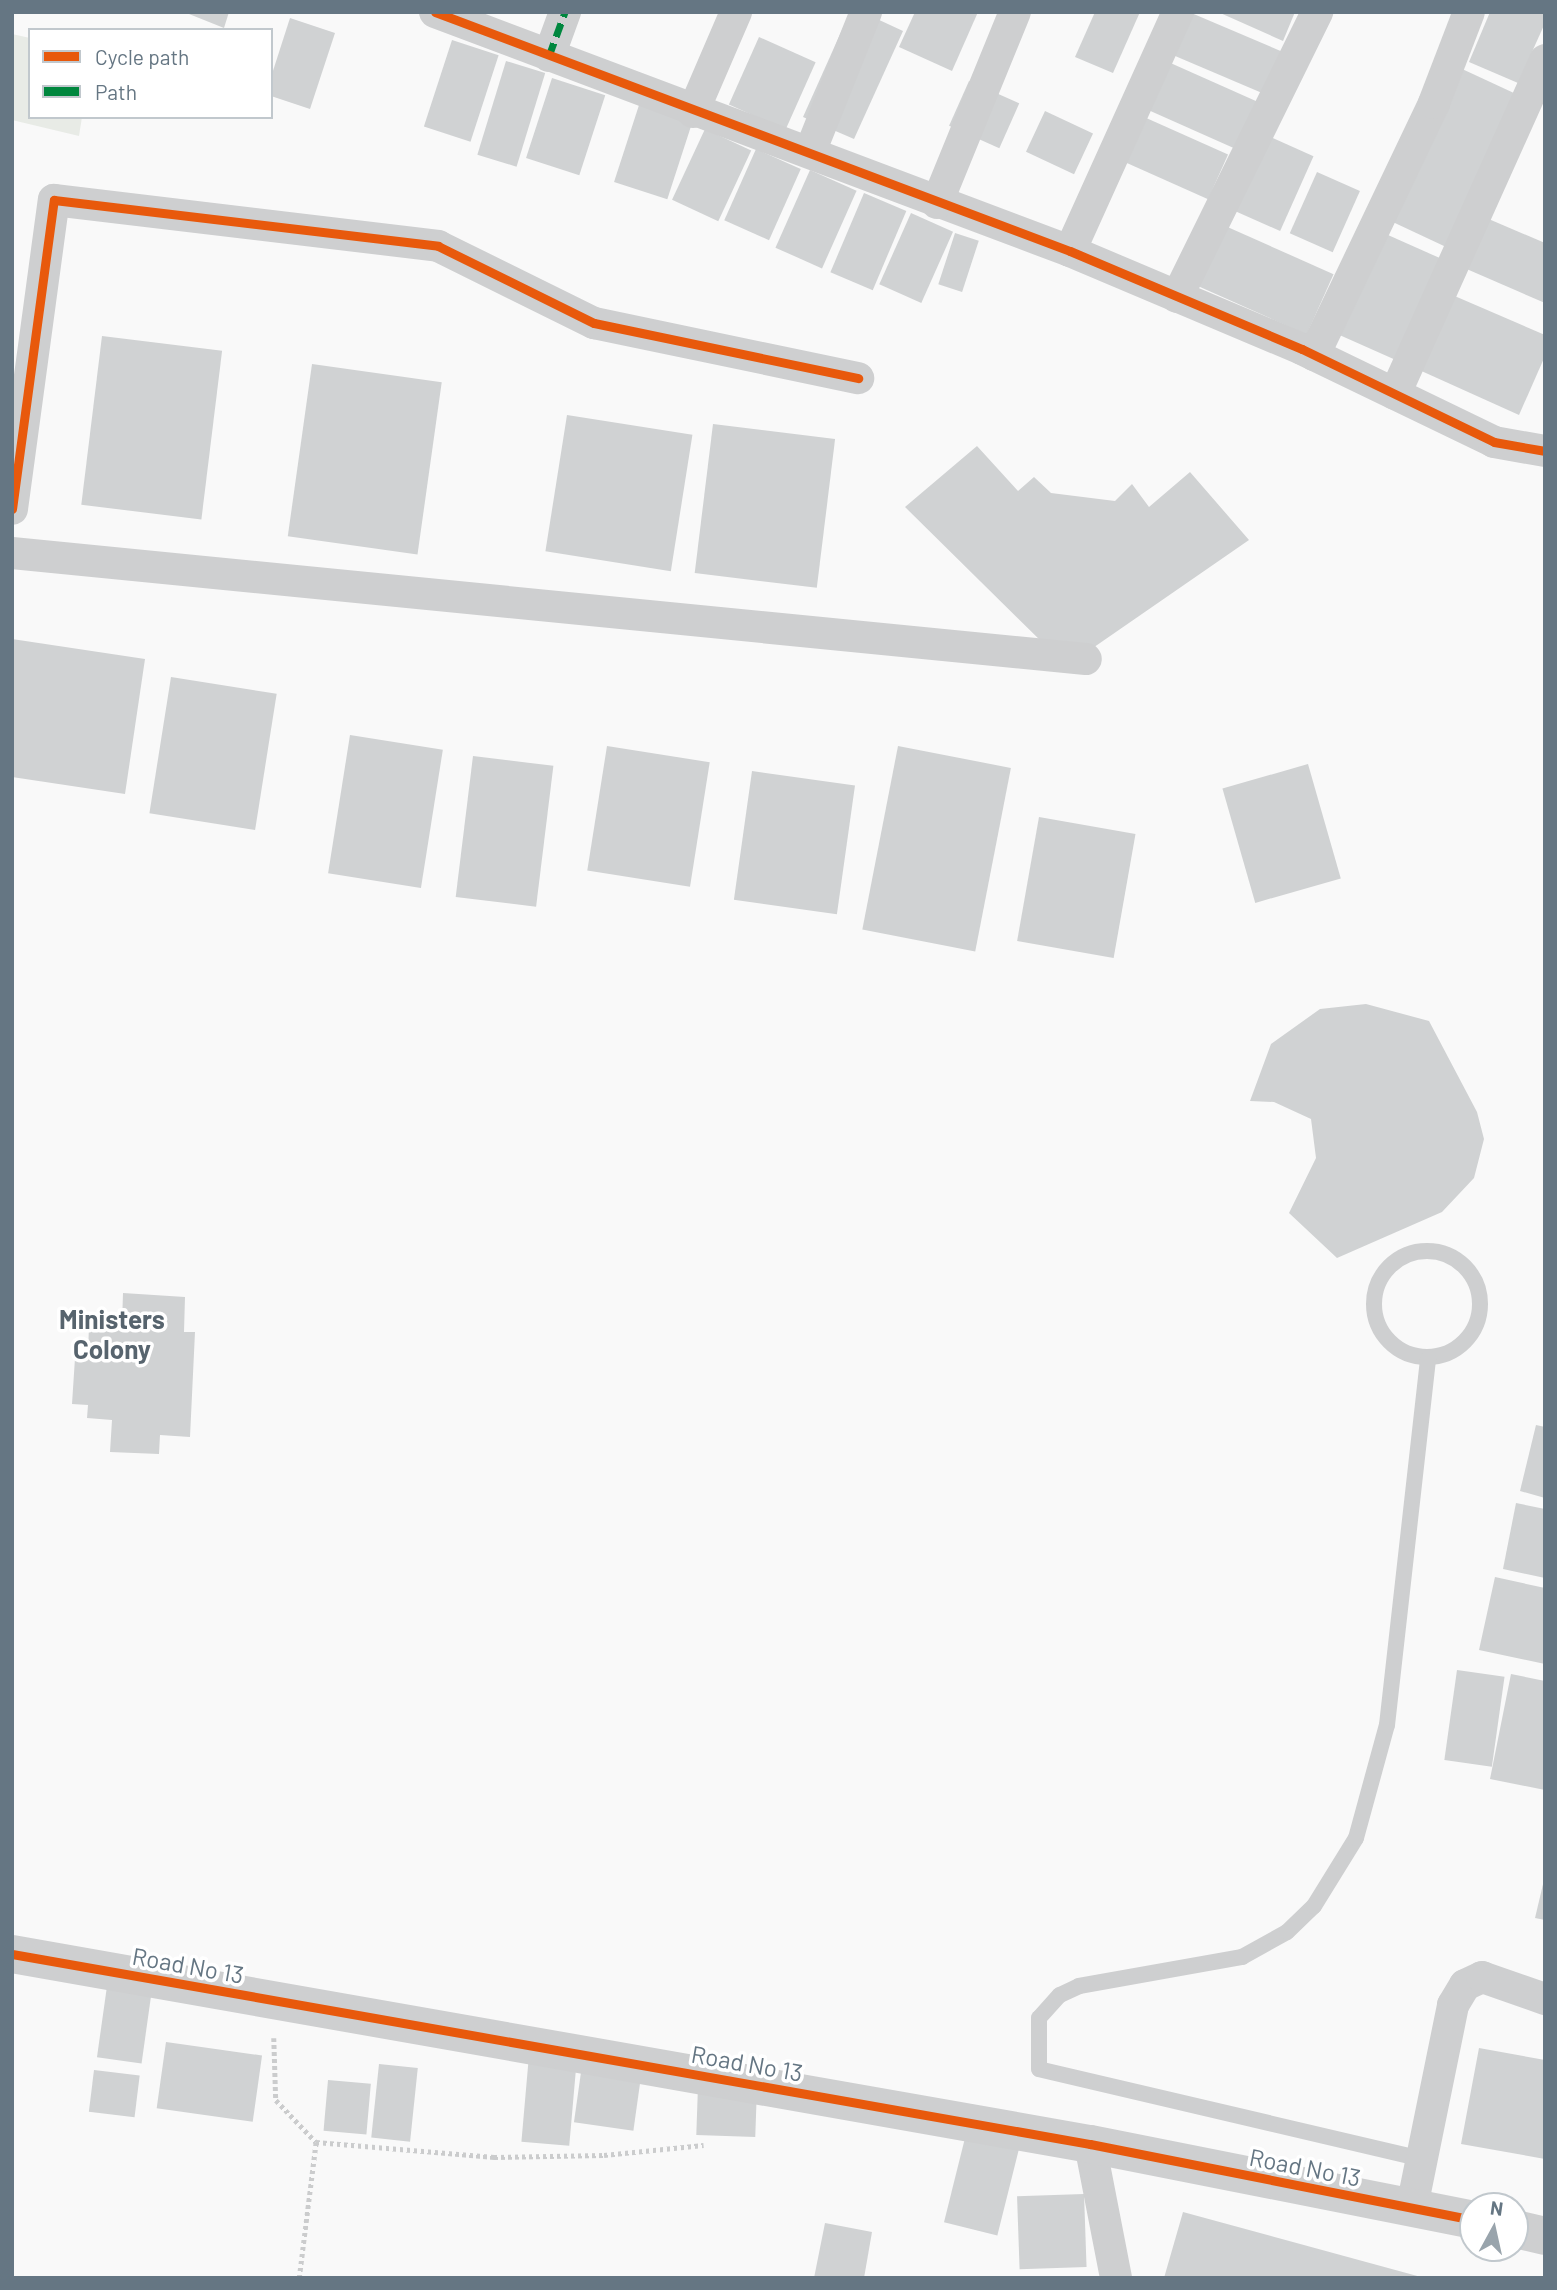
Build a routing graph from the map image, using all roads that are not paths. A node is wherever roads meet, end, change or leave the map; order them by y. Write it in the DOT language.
graph roads {
  1 [pos="435,12"];
  2 [pos="565,12"];
  3 [pos="736,12"];
  4 [pos="866,12"];
  5 [pos="1014,12"];
  6 [pos="1178,12"];
  7 [pos="1317,12"];
  8 [pos="1469,12"];
  9 [pos="548,56"];
  10 [pos="1545,60"];
  11 [pos="693,112"];
  12 [pos="810,152"];
  13 [pos="937,204"];
  14 [pos="1070,251"];
  15 [pos="1177,297"];
  16 [pos="1314,355"];
  17 [pos="858,379"];
  18 [pos="1395,394"];
  19 [pos="1545,451"];
  20 [pos="12,509"];
  21 [pos="12,553"];
  22 [pos="1086,659"];
  23 [pos="1428,1358"];
  24 [pos="12,1954"];
  25 [pos="1545,1999"];
  26 [pos="1090,2144"];
  27 [pos="1422,2159"];
  28 [pos="1412,2207"];
  29 [pos="1459,2217"];
  30 [pos="1116,2278"];
  1 -- 9 [label="street"];
  2 -- 9 [label="street"];
  3 -- 11 [label="street"];
  4 -- 12 [label="street"];
  5 -- 13 [label="street"];
  6 -- 14 [label="street"];
  7 -- 15 [label="street"];
  8 -- 16 [label="street"];
  9 -- 11 [label="street"];
  10 -- 18 [label="street"];
  11 -- 12 [label="street"];
  12 -- 13 [label="street"];
  13 -- 14 [label="street"];
  14 -- 15 [label="street"];
  15 -- 16 [label="street"];
  16 -- 18 [label="street"];
  17 -- 20 [label="street"];
  18 -- 19 [label="street"];
  21 -- 22 [label="street"];
  23 -- 23 [label="lane"];
  23 -- 27 [label="lane"];
  24 -- 26 [label="street, Road No 13"];
  25 -- 27 [label="street"];
  26 -- 28 [label="street, Road No 13"];
  26 -- 30 [label="street"];
  27 -- 28 [label="street"];
  28 -- 29 [label="street, Road No 13"];
}
